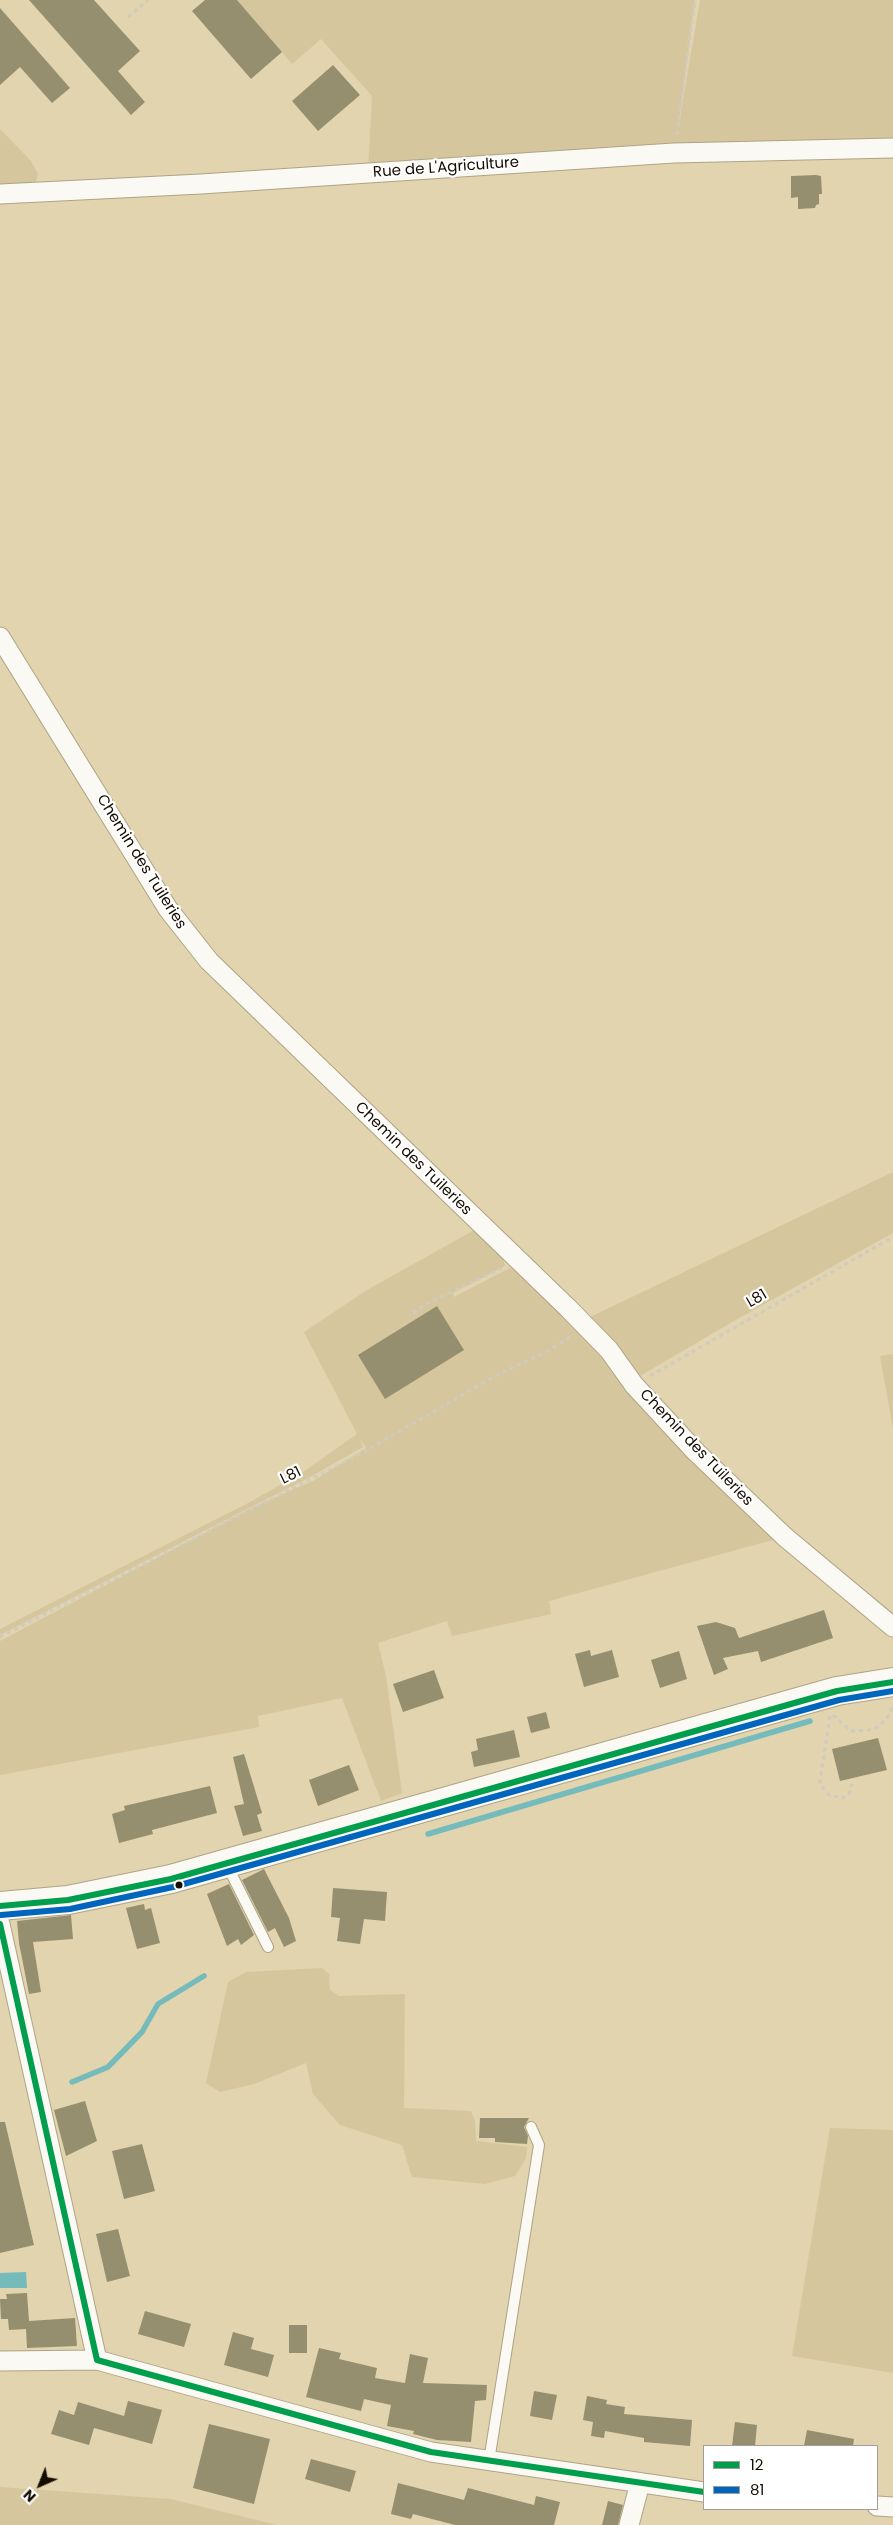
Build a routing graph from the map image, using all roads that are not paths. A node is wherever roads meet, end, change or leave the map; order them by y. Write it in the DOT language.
graph roads {
  1 [pos="893,148"];
  2 [pos="0,194"];
  3 [pos="0,636"];
  4 [pos="893,1627"];
  5 [pos="893,1682"];
  6 [pos="226,1864"];
  7 [pos="0,1906"];
  8 [pos="0,1924"];
  9 [pos="268,1947"];
  10 [pos="531,2127"];
  11 [pos="0,2360"];
  12 [pos="97,2360"];
  13 [pos="489,2461"];
  14 [pos="640,2484"];
  15 [pos="703,2492"];
  16 [pos="878,2506"];
  17 [pos="893,2507"];
  18 [pos="630,2525"];
  1 -- 2 [label="street, Rue de L'Agriculture"];
  3 -- 4 [label="street, Chemin des Tuileries"];
  5 -- 6 [label="main road"];
  6 -- 7 [label="main road"];
  6 -- 9 [label="lane"];
  8 -- 12 [label="street"];
  10 -- 13 [label="lane"];
  11 -- 12 [label="street"];
  12 -- 13 [label="street"];
  13 -- 14 [label="street"];
  14 -- 15 [label="street"];
  14 -- 18 [label="street"];
  16 -- 17 [label="street"];
}
